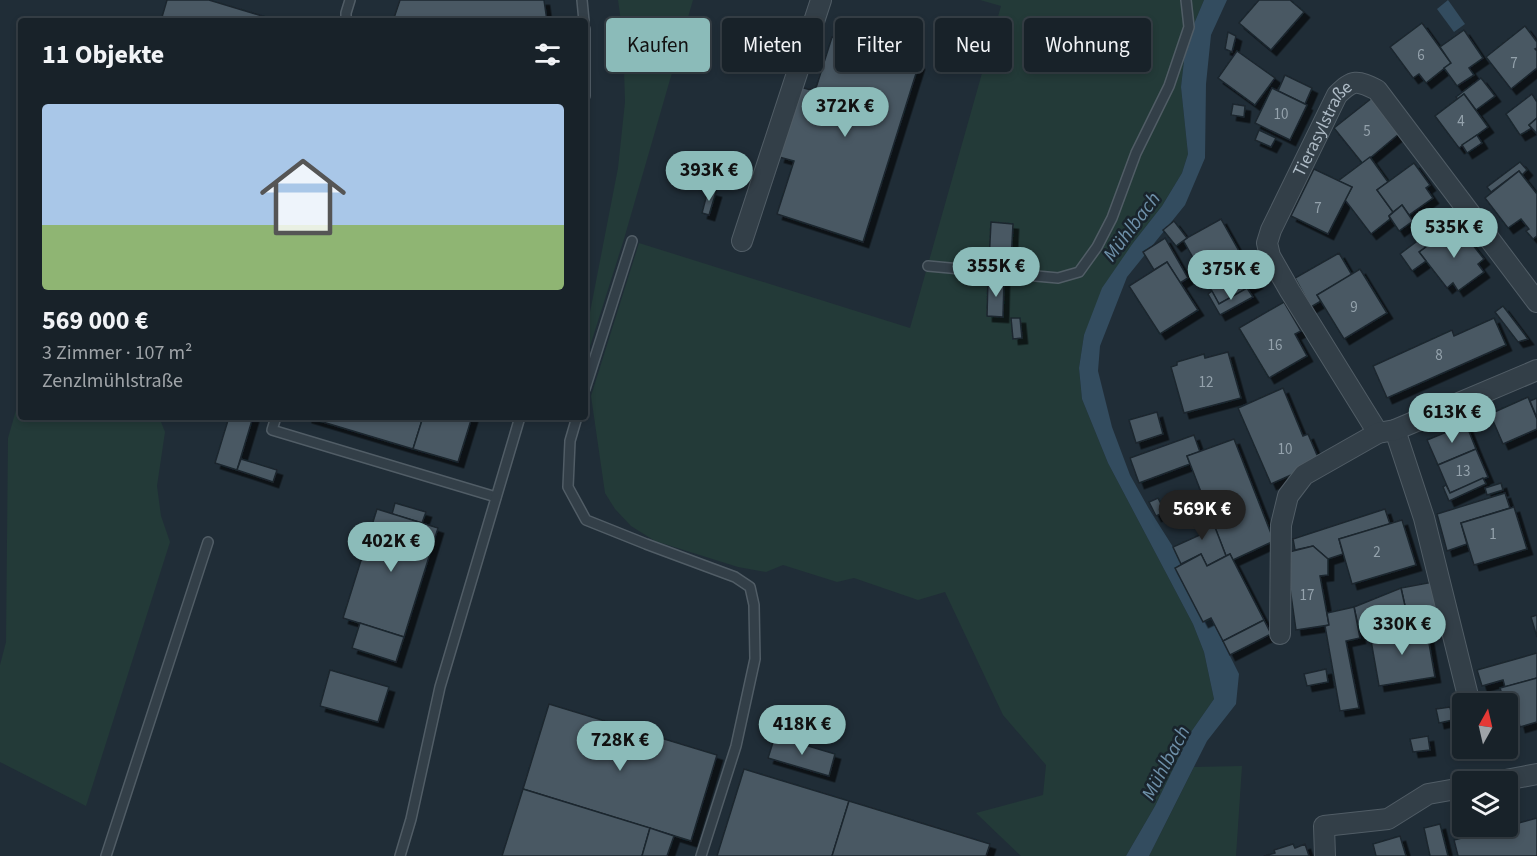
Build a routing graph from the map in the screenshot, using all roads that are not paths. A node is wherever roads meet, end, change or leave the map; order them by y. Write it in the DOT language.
graph roads {
  1 [pos="350,0"];
  2 [pos="582,0"];
  3 [pos="821,0"];
  4 [pos="1186,0"];
  5 [pos="346,18"];
  6 [pos="584,18"];
  7 [pos="632,241"];
  8 [pos="742,242"];
  9 [pos="928,266"];
  10 [pos="1537,302"];
  11 [pos="1537,370"];
  12 [pos="588,380"];
  13 [pos="275,420"];
  14 [pos="519,420"];
  15 [pos="576,420"];
  16 [pos="1387,432"];
  17 [pos="496,497"];
  18 [pos="208,543"];
  19 [pos="1280,634"];
  20 [pos="1467,693"];
  21 [pos="1537,774"];
  22 [pos="1518,778"];
  23 [pos="1452,790"];
  24 [pos="106,856"];
  25 [pos="400,856"];
  26 [pos="701,856"];
  27 [pos="1325,856"];
  1 -- 5 [label="lane"];
  2 -- 6 [label="lane"];
  3 -- 8 [label="street"];
  4 -- 9 [label="lane"];
  7 -- 12 [label="lane"];
  10 -- 16 [label="street, Tierasylstraße"];
  11 -- 16 [label="street"];
  13 -- 17 [label="lane"];
  14 -- 17 [label="lane"];
  15 -- 26 [label="lane"];
  16 -- 19 [label="street"];
  16 -- 20 [label="street"];
  17 -- 25 [label="lane"];
  18 -- 24 [label="lane"];
  21 -- 22 [label="street"];
  23 -- 27 [label="street"];
}
